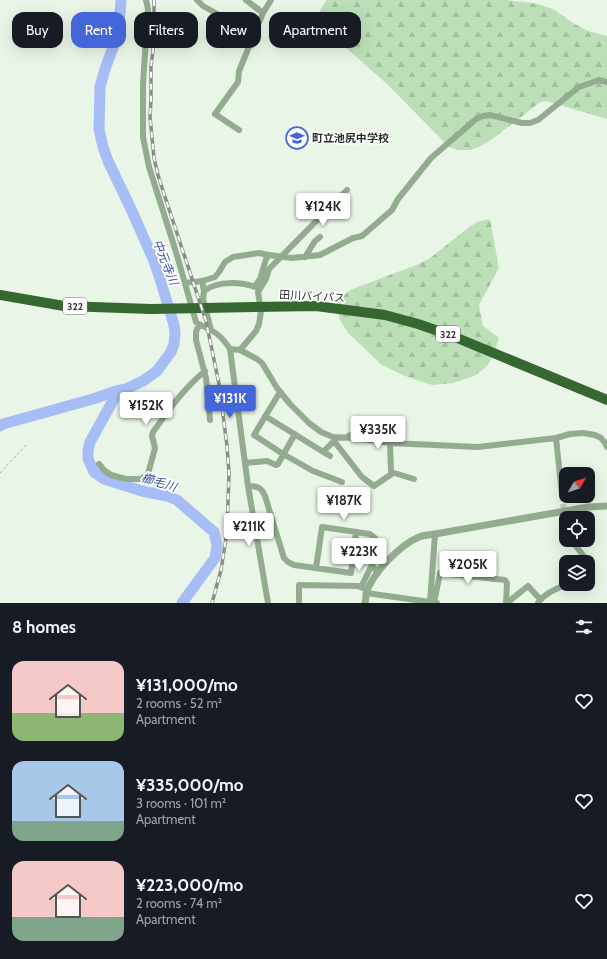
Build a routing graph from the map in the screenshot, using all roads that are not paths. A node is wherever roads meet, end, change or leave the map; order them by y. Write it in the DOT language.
graph roads {
  1 [pos="146,0"];
  2 [pos="197,0"];
  3 [pos="246,0"];
  4 [pos="271,0"];
  5 [pos="214,12"];
  6 [pos="264,13"];
  7 [pos="607,82"];
  8 [pos="239,130"];
  9 [pos="347,190"];
  10 [pos="320,237"];
  11 [pos="269,255"];
  12 [pos="305,256"];
  13 [pos="202,281"];
  14 [pos="184,283"];
  15 [pos="258,287"];
  16 [pos="204,291"];
  17 [pos="0,295"];
  18 [pos="199,324"];
  19 [pos="211,330"];
  20 [pos="230,349"];
  21 [pos="240,350"];
  22 [pos="204,371"];
  23 [pos="280,392"];
  24 [pos="607,400"];
  25 [pos="265,416"];
  26 [pos="210,420"];
  27 [pos="366,426"];
  28 [pos="295,434"];
  29 [pos="254,435"];
  30 [pos="346,438"];
  31 [pos="556,438"];
  32 [pos="336,439"];
  33 [pos="390,443"];
  34 [pos="243,446"];
  35 [pos="607,447"];
  36 [pos="323,452"];
  37 [pos="283,454"];
  38 [pos="330,456"];
  39 [pos="245,463"];
  40 [pos="99,464"];
  41 [pos="559,467"];
  42 [pos="393,473"];
  43 [pos="414,479"];
  44 [pos="342,482"];
  45 [pos="248,486"];
  46 [pos="607,506"];
  47 [pos="356,532"];
  48 [pos="435,534"];
  49 [pos="577,547"];
  50 [pos="583,555"];
  51 [pos="372,565"];
  52 [pos="316,568"];
  53 [pos="378,573"];
  54 [pos="361,587"];
  55 [pos="559,587"];
  56 [pos="367,592"];
  57 [pos="397,600"];
  58 [pos="539,601"];
  59 [pos="268,603"];
  60 [pos="299,603"];
  61 [pos="365,603"];
  62 [pos="434,603"];
  63 [pos="506,603"];
  1 -- 14 [label="street"];
  2 -- 5 [label="street"];
  3 -- 6 [label="street"];
  4 -- 6 [label="street"];
  6 -- 8 [label="street"];
  7 -- 12 [label="street"];
  9 -- 15 [label="street"];
  10 -- 12 [label="street"];
  11 -- 12 [label="street"];
  11 -- 13 [label="street"];
  11 -- 15 [label="street"];
  13 -- 14 [label="street"];
  13 -- 16 [label="street"];
  14 -- 18 [label="street"];
  15 -- 16 [label="street"];
  15 -- 21 [label="street"];
  16 -- 19 [label="street"];
  17 -- 24 [label="highway, 田川バイパス / 322"];
  18 -- 19 [label="street"];
  18 -- 22 [label="street"];
  19 -- 20 [label="street"];
  20 -- 21 [label="street"];
  20 -- 34 [label="street"];
  21 -- 23 [label="street"];
  22 -- 26 [label="street"];
  22 -- 40 [label="street"];
  23 -- 25 [label="street"];
  23 -- 32 [label="street"];
  25 -- 28 [label="street"];
  25 -- 29 [label="street"];
  27 -- 30 [label="street"];
  28 -- 36 [label="street"];
  28 -- 37 [label="street"];
  29 -- 34 [label="street"];
  29 -- 37 [label="street"];
  30 -- 32 [label="street"];
  30 -- 33 [label="street"];
  31 -- 33 [label="street"];
  31 -- 35 [label="street"];
  31 -- 41 [label="street"];
  32 -- 36 [label="street"];
  32 -- 42 [label="street"];
  33 -- 42 [label="street"];
  34 -- 39 [label="street"];
  36 -- 38 [label="street"];
  37 -- 39 [label="street"];
  37 -- 44 [label="street"];
  39 -- 45 [label="street"];
  42 -- 43 [label="street"];
  45 -- 52 [label="street"];
  45 -- 59 [label="street"];
  46 -- 48 [label="street"];
  47 -- 51 [label="street"];
  47 -- 52 [label="street"];
  47 -- 52 [label="street"];
  48 -- 53 [label="street"];
  48 -- 62 [label="street"];
  49 -- 50 [label="street"];
  51 -- 53 [label="street"];
  51 -- 54 [label="street"];
  53 -- 56 [label="street"];
  54 -- 56 [label="street"];
  54 -- 60 [label="street"];
  55 -- 58 [label="street"];
  56 -- 57 [label="street"];
  56 -- 61 [label="street"];
  57 -- 62 [label="street"];
  58 -- 63 [label="street"];
  62 -- 63 [label="street"];
}
